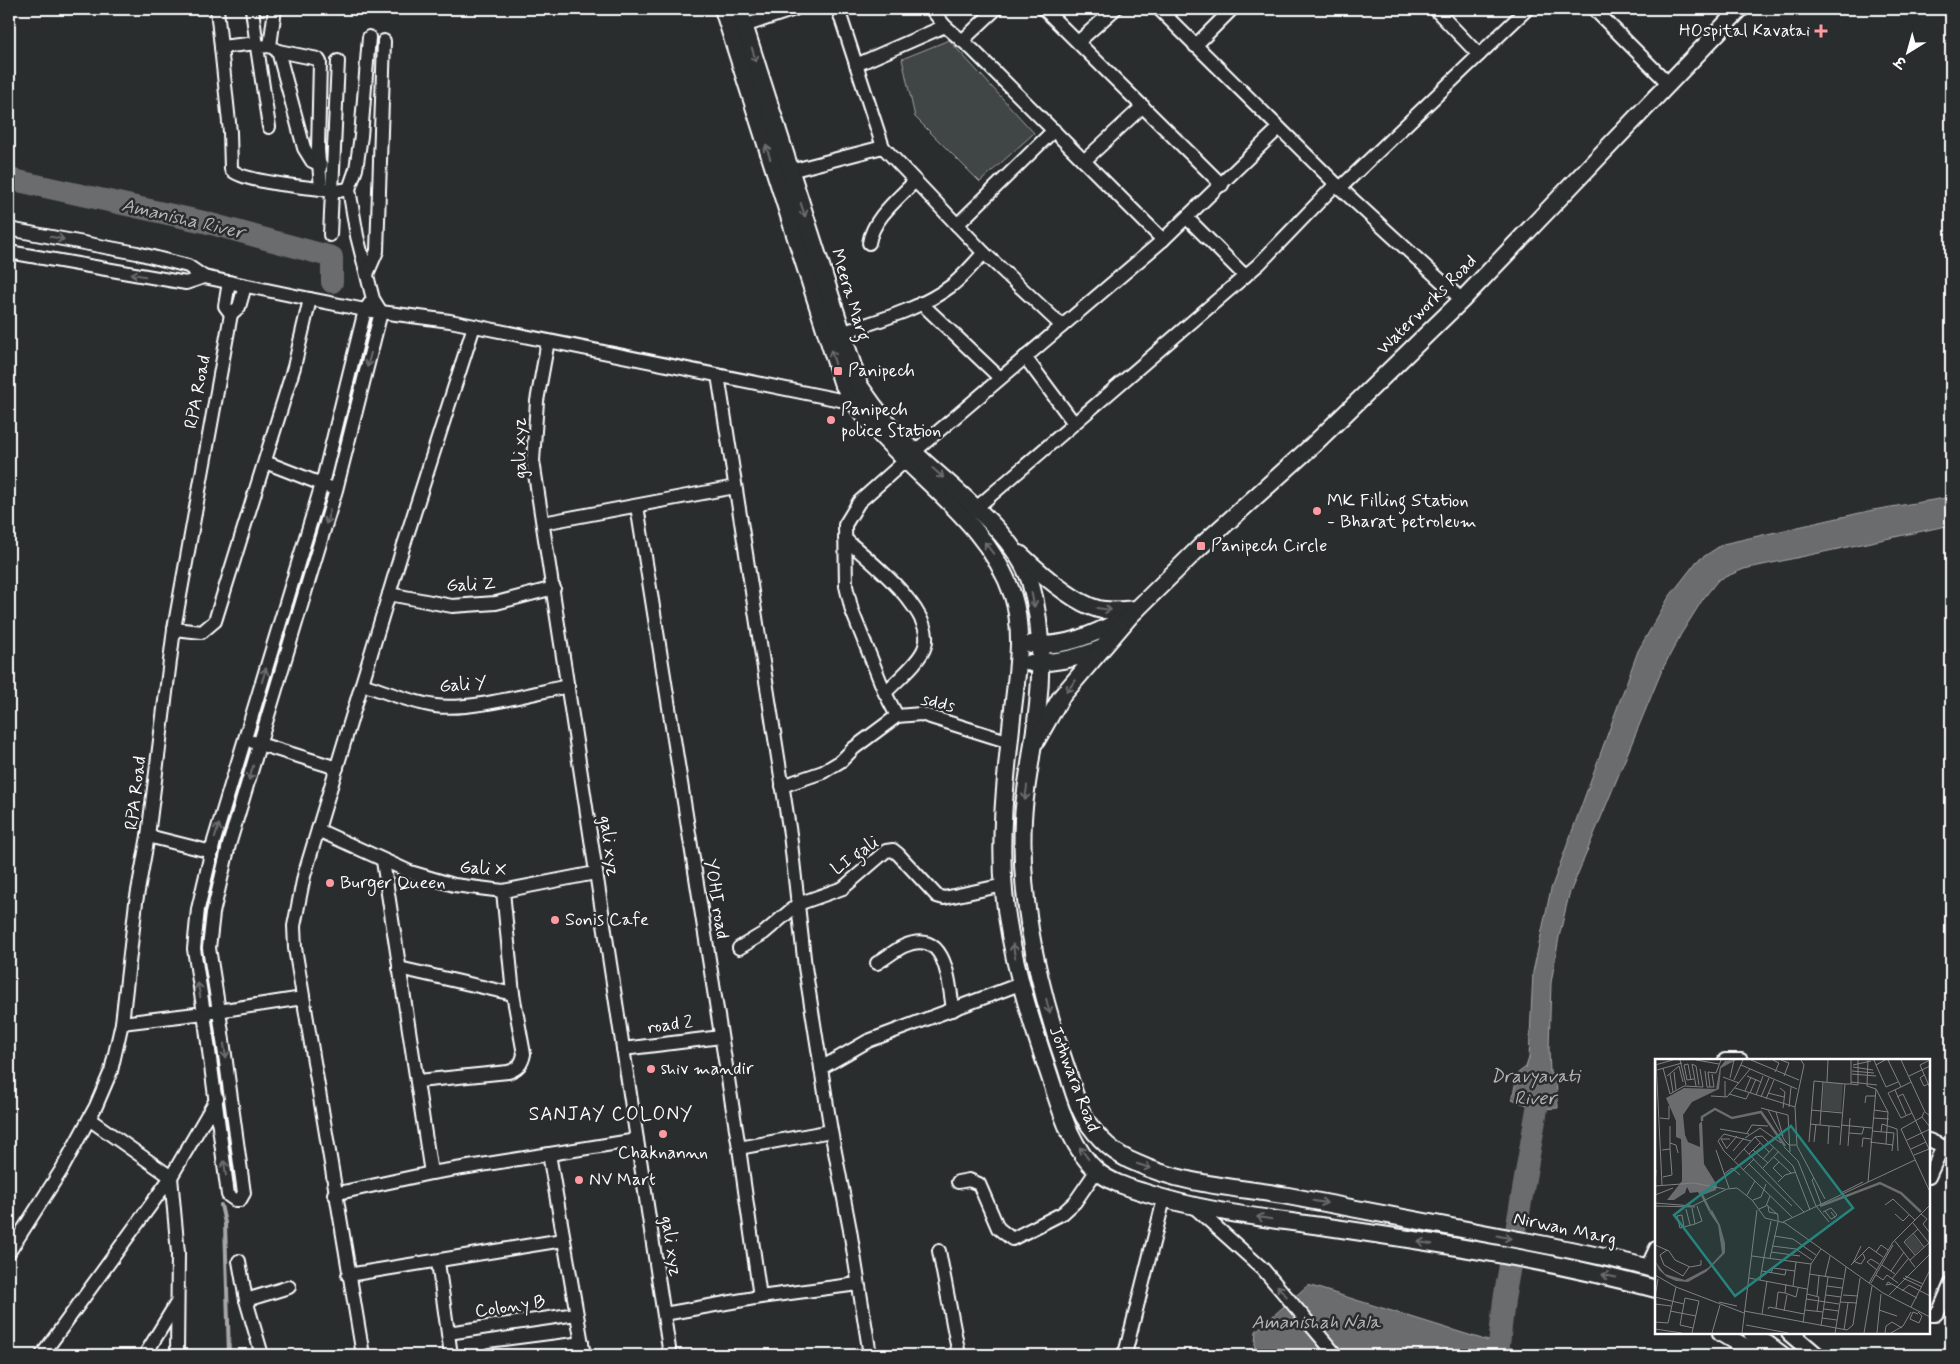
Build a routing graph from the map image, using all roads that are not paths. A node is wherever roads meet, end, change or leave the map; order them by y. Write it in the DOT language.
graph roads {
  1 [pos="217,9"];
  2 [pos="252,9"];
  3 [pos="274,9"];
  4 [pos="723,9"];
  5 [pos="739,9"];
  6 [pos="795,9"];
  7 [pos="838,9"];
  8 [pos="931,9"];
  9 [pos="996,9"];
  10 [pos="1044,9"];
  11 [pos="1115,9"];
  12 [pos="1158,9"];
  13 [pos="1232,9"];
  14 [pos="1436,9"];
  15 [pos="1527,9"];
  16 [pos="1594,9"];
  17 [pos="1740,9"];
  18 [pos="744,26"];
  19 [pos="945,26"];
  20 [pos="369,37"];
  21 [pos="384,41"];
  22 [pos="962,41"];
  23 [pos="1078,42"];
  24 [pos="1195,46"];
  25 [pos="221,47"];
  26 [pos="266,47"];
  27 [pos="1479,55"];
  28 [pos="338,61"];
  29 [pos="856,65"];
  30 [pos="1668,83"];
  31 [pos="1143,106"];
  32 [pos="269,128"];
  33 [pos="1279,128"];
  34 [pos="1054,130"];
  35 [pos="883,147"];
  36 [pos="1084,161"];
  37 [pos="321,165"];
  38 [pos="790,172"];
  39 [pos="915,181"];
  40 [pos="1222,185"];
  41 [pos="1338,186"];
  42 [pos="349,189"];
  43 [pos="327,190"];
  44 [pos="1187,218"];
  45 [pos="957,224"];
  46 [pos="9,228"];
  47 [pos="330,235"];
  48 [pos="1163,240"];
  49 [pos="869,243"];
  50 [pos="9,252"];
  51 [pos="984,253"];
  52 [pos="367,274"];
  53 [pos="1245,276"];
  54 [pos="204,277"];
  55 [pos="229,282"];
  56 [pos="245,286"];
  57 [pos="310,299"];
  58 [pos="373,299"];
  59 [pos="1462,300"];
  60 [pos="921,303"];
  61 [pos="365,310"];
  62 [pos="381,312"];
  63 [pos="231,314"];
  64 [pos="474,326"];
  65 [pos="1062,326"];
  66 [pos="841,333"];
  67 [pos="548,341"];
  68 [pos="1025,357"];
  69 [pos="718,374"];
  70 [pos="1000,378"];
  71 [pos="852,401"];
  72 [pos="874,408"];
  73 [pos="1074,423"];
  74 [pos="910,456"];
  75 [pos="265,462"];
  76 [pos="322,484"];
  77 [pos="735,486"];
  78 [pos="336,490"];
  79 [pos="637,506"];
  80 [pos="975,509"];
  81 [pos="544,523"];
  82 [pos="845,539"];
  83 [pos="1008,542"];
  84 [pos="554,588"];
  85 [pos="389,594"];
  86 [pos="1134,612"];
  87 [pos="174,629"];
  88 [pos="1020,643"];
  89 [pos="1040,645"];
  90 [pos="1102,648"];
  91 [pos="1018,663"];
  92 [pos="1041,663"];
  93 [pos="362,684"];
  94 [pos="568,686"];
  95 [pos="885,693"];
  96 [pos="897,716"];
  97 [pos="244,740"];
  98 [pos="1010,742"];
  99 [pos="260,744"];
  100 [pos="1033,745"];
  101 [pos="337,768"];
  102 [pos="782,786"];
  103 [pos="318,830"];
  104 [pos="148,836"];
  105 [pos="212,852"];
  106 [pos="383,861"];
  107 [pos="595,872"];
  108 [pos="1004,885"];
  109 [pos="503,891"];
  110 [pos="798,904"];
  111 [pos="198,910"];
  112 [pos="213,913"];
  113 [pos="740,948"];
  114 [pos="877,963"];
  115 [pos="399,968"];
  116 [pos="1020,984"];
  117 [pos="513,994"];
  118 [pos="303,998"];
  119 [pos="219,1010"];
  120 [pos="953,1010"];
  121 [pos="204,1013"];
  122 [pos="122,1023"];
  123 [pos="721,1037"];
  124 [pos="623,1049"];
  125 [pos="821,1068"];
  126 [pos="418,1080"];
  127 [pos="229,1082"];
  128 [pos="216,1100"];
  129 [pos="89,1119"];
  130 [pos="831,1131"];
  131 [pos="637,1140"];
  132 [pos="1930,1140"];
  133 [pos="740,1148"];
  134 [pos="1947,1148"];
  135 [pos="549,1154"];
  136 [pos="1097,1170"];
  137 [pos="431,1174"];
  138 [pos="1930,1175"];
  139 [pos="171,1177"];
  140 [pos="958,1182"];
  141 [pos="334,1194"];
  142 [pos="1164,1199"];
  143 [pos="1194,1207"];
  144 [pos="1465,1229"];
  145 [pos="563,1240"];
  146 [pos="939,1251"];
  147 [pos="9,1252"];
  148 [pos="1655,1253"];
  149 [pos="239,1261"];
  150 [pos="438,1262"];
  151 [pos="1652,1269"];
  152 [pos="348,1275"];
  153 [pos="858,1284"];
  154 [pos="1951,1284"];
  155 [pos="288,1287"];
  156 [pos="1655,1289"];
  157 [pos="760,1297"];
  158 [pos="246,1300"];
  159 [pos="176,1304"];
  160 [pos="576,1314"];
  161 [pos="664,1314"];
  162 [pos="1930,1316"];
  163 [pos="448,1334"];
  164 [pos="1723,1334"];
  165 [pos="1753,1334"];
  166 [pos="1791,1334"];
  167 [pos="583,1349"];
  168 [pos="42,1355"];
  169 [pos="145,1355"];
  170 [pos="177,1355"];
  171 [pos="262,1355"];
  172 [pos="363,1355"];
  173 [pos="451,1355"];
  174 [pos="489,1355"];
  175 [pos="670,1355"];
  176 [pos="870,1355"];
  177 [pos="959,1355"];
  178 [pos="1122,1355"];
  179 [pos="1336,1355"];
  180 [pos="1758,1355"];
  181 [pos="1782,1355"];
  182 [pos="1816,1355"];
  1 -- 25 [label="street"];
  2 -- 26 [label="street"];
  3 -- 26 [label="street"];
  71 -- 4 [label="main road, Meera Marg, one-way"];
  5 -- 18 [label="main road, Meera Marg"];
  6 -- 18 [label="street"];
  7 -- 29 [label="street"];
  8 -- 19 [label="street"];
  9 -- 22 [label="street"];
  10 -- 23 [label="street"];
  11 -- 23 [label="street"];
  12 -- 24 [label="street"];
  13 -- 24 [label="street"];
  14 -- 27 [label="street"];
  15 -- 27 [label="street"];
  16 -- 30 [label="street"];
  17 -- 30 [label="main road, Waterworks Road"];
  18 -- 38 [label="main road, Meera Marg, one-way"];
  19 -- 22 [label="street"];
  19 -- 29 [label="street"];
  20 -- 42 [label="street"];
  21 -- 52 [label="street"];
  22 -- 34 [label="street"];
  23 -- 31 [label="street"];
  24 -- 33 [label="street"];
  25 -- 26 [label="street"];
  25 -- 43 [label="street"];
  26 -- 32 [label="street"];
  26 -- 37 [label="street"];
  26 -- 37 [label="street"];
  27 -- 41 [label="street"];
  28 -- 43 [label="street"];
  29 -- 35 [label="street"];
  30 -- 59 [label="main road, Waterworks Road"];
  31 -- 36 [label="street"];
  31 -- 40 [label="street"];
  33 -- 40 [label="street"];
  33 -- 41 [label="street"];
  34 -- 36 [label="street"];
  34 -- 45 [label="street"];
  35 -- 38 [label="street"];
  35 -- 39 [label="street"];
  36 -- 48 [label="street"];
  37 -- 43 [label="street"];
  38 -- 66 [label="main road, Meera Marg, one-way"];
  39 -- 45 [label="street"];
  39 -- 49 [label="street"];
  40 -- 44 [label="street"];
  41 -- 53 [label="street"];
  41 -- 59 [label="street"];
  42 -- 43 [label="street"];
  42 -- 52 [label="street"];
  43 -- 47 [label="street"];
  44 -- 48 [label="street"];
  44 -- 53 [label="street"];
  45 -- 51 [label="street"];
  46 -- 54 [label="street, one-way"];
  48 -- 65 [label="street"];
  54 -- 50 [label="street, one-way"];
  51 -- 60 [label="street"];
  51 -- 65 [label="street"];
  52 -- 58 [label="street"];
  53 -- 73 [label="street"];
  54 -- 55 [label="street"];
  55 -- 56 [label="street"];
  55 -- 63 [label="street, RPA Road"];
  56 -- 57 [label="street"];
  56 -- 63 [label="street, RPA Road"];
  57 -- 61 [label="street"];
  57 -- 75 [label="street"];
  58 -- 61 [label="street"];
  58 -- 62 [label="street"];
  59 -- 86 [label="main road, Waterworks Road"];
  60 -- 66 [label="street"];
  60 -- 70 [label="street"];
  61 -- 62 [label="street"];
  61 -- 76 [label="street"];
  62 -- 64 [label="street"];
  62 -- 78 [label="street, one-way"];
  63 -- 87 [label="street, RPA Road"];
  64 -- 67 [label="street"];
  64 -- 85 [label="street"];
  65 -- 68 [label="street"];
  66 -- 72 [label="main road, Meera Marg"];
  67 -- 69 [label="street"];
  67 -- 81 [label="street, gali xyz"];
  68 -- 70 [label="street"];
  68 -- 73 [label="street"];
  69 -- 71 [label="street"];
  69 -- 77 [label="street"];
  70 -- 74 [label="street"];
  71 -- 72 [label="street"];
  71 -- 74 [label="main road, Meera Marg"];
  72 -- 74 [label="main road, Meera Marg"];
  73 -- 80 [label="street"];
  74 -- 80 [label="main road, Meera Marg, one-way"];
  74 -- 82 [label="street"];
  88 -- 74 [label="main road, Meera Marg, one-way"];
  75 -- 76 [label="street"];
  75 -- 87 [label="street"];
  76 -- 78 [label="street"];
  97 -- 76 [label="street, one-way"];
  77 -- 79 [label="street"];
  77 -- 102 [label="street"];
  78 -- 99 [label="street, one-way"];
  79 -- 81 [label="street"];
  79 -- 123 [label="street, YOHI road"];
  80 -- 83 [label="main road, Meera Marg"];
  81 -- 84 [label="street, gali xyz"];
  82 -- 95 [label="street"];
  82 -- 95 [label="street"];
  83 -- 86 [label="main road, one-way"];
  83 -- 89 [label="main road, Meera Marg, one-way"];
  84 -- 85 [label="street, Gali Z"];
  84 -- 94 [label="street, gali xyz"];
  85 -- 93 [label="street"];
  86 -- 89 [label="main road"];
  86 -- 90 [label="main road, Waterworks Road"];
  87 -- 104 [label="street, RPA Road"];
  88 -- 89 [label="main road"];
  88 -- 91 [label="main road, Jothwara Road"];
  89 -- 92 [label="main road, Meera Marg"];
  90 -- 92 [label="main road"];
  90 -- 100 [label="main road, Waterworks Road, one-way"];
  91 -- 92 [label="main road"];
  91 -- 98 [label="main road, Jothwara Road"];
  92 -- 100 [label="main road, Meera Marg"];
  93 -- 94 [label="street, Gali Y"];
  93 -- 101 [label="street"];
  94 -- 107 [label="street, gali xyz"];
  95 -- 96 [label="street"];
  96 -- 98 [label="street, sdds"];
  96 -- 102 [label="street, sdds"];
  97 -- 99 [label="street"];
  105 -- 97 [label="street, one-way"];
  98 -- 108 [label="main road, Jothwara Road"];
  99 -- 101 [label="street"];
  99 -- 112 [label="street, one-way"];
  100 -- 144 [label="main road, Jothwara Road, one-way"];
  101 -- 103 [label="street"];
  102 -- 110 [label="street"];
  103 -- 106 [label="street, Gali X"];
  103 -- 118 [label="street"];
  104 -- 105 [label="street"];
  104 -- 122 [label="street, RPA Road"];
  105 -- 111 [label="street"];
  106 -- 109 [label="street, Gali X"];
  106 -- 115 [label="street"];
  107 -- 109 [label="street, Gali X"];
  107 -- 124 [label="street, gali xyz"];
  108 -- 110 [label="street, LI gali"];
  116 -- 108 [label="main road, Jothwara Road, one-way"];
  109 -- 117 [label="street"];
  110 -- 113 [label="street"];
  110 -- 125 [label="street"];
  111 -- 112 [label="street"];
  121 -- 111 [label="street, one-way"];
  112 -- 119 [label="street"];
  114 -- 120 [label="street"];
  115 -- 117 [label="street"];
  115 -- 126 [label="street"];
  116 -- 120 [label="street"];
  136 -- 116 [label="main road, Jothwara Road, one-way"];
  117 -- 126 [label="street"];
  118 -- 119 [label="street"];
  118 -- 141 [label="street"];
  119 -- 121 [label="street"];
  119 -- 127 [label="street, one-way"];
  120 -- 125 [label="street"];
  121 -- 122 [label="street"];
  121 -- 128 [label="street"];
  122 -- 129 [label="street, RPA Road"];
  123 -- 124 [label="street, road 2"];
  123 -- 133 [label="street, YOHI road"];
  124 -- 131 [label="street, gali xyz"];
  125 -- 130 [label="street"];
  126 -- 137 [label="street"];
  127 -- 128 [label="street"];
  127 -- 128 [label="street, one-way"];
  128 -- 139 [label="street"];
  129 -- 139 [label="street"];
  129 -- 147 [label="street, RPA Road"];
  130 -- 133 [label="street"];
  130 -- 153 [label="street"];
  131 -- 135 [label="street"];
  131 -- 161 [label="street, gali xyz"];
  132 -- 134 [label="street"];
  133 -- 157 [label="street, YOHI road"];
  134 -- 138 [label="street"];
  135 -- 137 [label="street"];
  135 -- 145 [label="street"];
  136 -- 140 [label="street"];
  136 -- 142 [label="main road, Jothwara Road"];
  137 -- 141 [label="street"];
  139 -- 159 [label="street"];
  139 -- 168 [label="street"];
  141 -- 152 [label="street"];
  142 -- 143 [label="main road, Jothwara Road"];
  142 -- 178 [label="street"];
  156 -- 143 [label="main road, Jothwara Road, one-way"];
  179 -- 143 [label="street, one-way"];
  144 -- 151 [label="main road, Nirwan Marg, one-way"];
  145 -- 150 [label="street"];
  145 -- 160 [label="street"];
  146 -- 177 [label="street"];
  148 -- 151 [label="street"];
  149 -- 158 [label="street"];
  150 -- 152 [label="street"];
  150 -- 163 [label="street"];
  152 -- 172 [label="street"];
  153 -- 157 [label="street"];
  153 -- 176 [label="street"];
  154 -- 162 [label="street"];
  155 -- 158 [label="street"];
  157 -- 161 [label="street"];
  158 -- 171 [label="street"];
  159 -- 169 [label="street"];
  159 -- 170 [label="street"];
  160 -- 163 [label="street, Colony B"];
  160 -- 167 [label="street"];
  161 -- 175 [label="street, gali xyz"];
  163 -- 173 [label="street"];
  164 -- 180 [label="main road"];
  165 -- 181 [label="main road"];
  166 -- 182 [label="main road"];
  167 -- 174 [label="street"];
}
